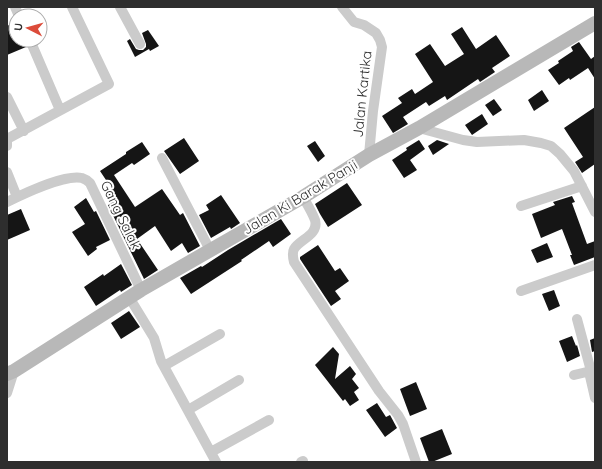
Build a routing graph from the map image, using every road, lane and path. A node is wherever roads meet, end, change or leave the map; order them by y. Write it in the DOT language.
graph roads {
  1 [pos="72,7"];
  2 [pos="120,7"];
  3 [pos="342,7"];
  4 [pos="595,23"];
  5 [pos="140,44"];
  6 [pos="33,48"];
  7 [pos="7,97"];
  8 [pos="60,110"];
  9 [pos="419,128"];
  10 [pos="24,131"];
  11 [pos="7,146"];
  12 [pos="369,155"];
  13 [pos="162,158"];
  14 [pos="7,172"];
  15 [pos="582,186"];
  16 [pos="17,197"];
  17 [pos="303,197"];
  18 [pos="7,202"];
  19 [pos="521,206"];
  20 [pos="595,212"];
  21 [pos="210,250"];
  22 [pos="595,265"];
  23 [pos="521,291"];
  24 [pos="135,293"];
  25 [pos="577,319"];
  26 [pos="220,334"];
  27 [pos="164,366"];
  28 [pos="591,371"];
  29 [pos="11,372"];
  30 [pos="574,375"];
  31 [pos="239,380"];
  32 [pos="7,393"];
  33 [pos="595,398"];
  34 [pos="188,410"];
  35 [pos="269,420"];
  36 [pos="211,452"];
  37 [pos="216,462"];
  38 [pos="416,462"];
  1 -- 8 [label="street"];
  2 -- 5 [label="street"];
  3 -- 12 [label="street, Jalan Kartika"];
  4 -- 9 [label="street, Jalan Ki Barak Panji"];
  6 -- 8 [label="street"];
  7 -- 10 [label="street"];
  8 -- 10 [label="street"];
  9 -- 12 [label="street, Jalan Ki Barak Panji"];
  9 -- 15 [label="street"];
  10 -- 11 [label="street"];
  12 -- 17 [label="street, Jalan Ki Barak Panji"];
  13 -- 21 [label="street"];
  14 -- 16 [label="street"];
  15 -- 19 [label="street"];
  15 -- 20 [label="street"];
  16 -- 18 [label="street, Gang Salak"];
  16 -- 24 [label="street, Gang Salak"];
  17 -- 21 [label="street, Jalan Ki Barak Panji"];
  17 -- 38 [label="street"];
  21 -- 24 [label="street, Jalan Ki Barak Panji"];
  22 -- 23 [label="street"];
  24 -- 27 [label="street, Gang Salak"];
  24 -- 29 [label="street, Jalan Ki Barak Panji"];
  25 -- 28 [label="street"];
  26 -- 27 [label="street"];
  27 -- 34 [label="street, Gang Salak"];
  28 -- 30 [label="street"];
  28 -- 33 [label="street"];
  29 -- 32 [label="street"];
  31 -- 34 [label="street"];
  34 -- 36 [label="street, Gang Salak"];
  35 -- 36 [label="street"];
  36 -- 37 [label="street, Gang Salak"];
}
